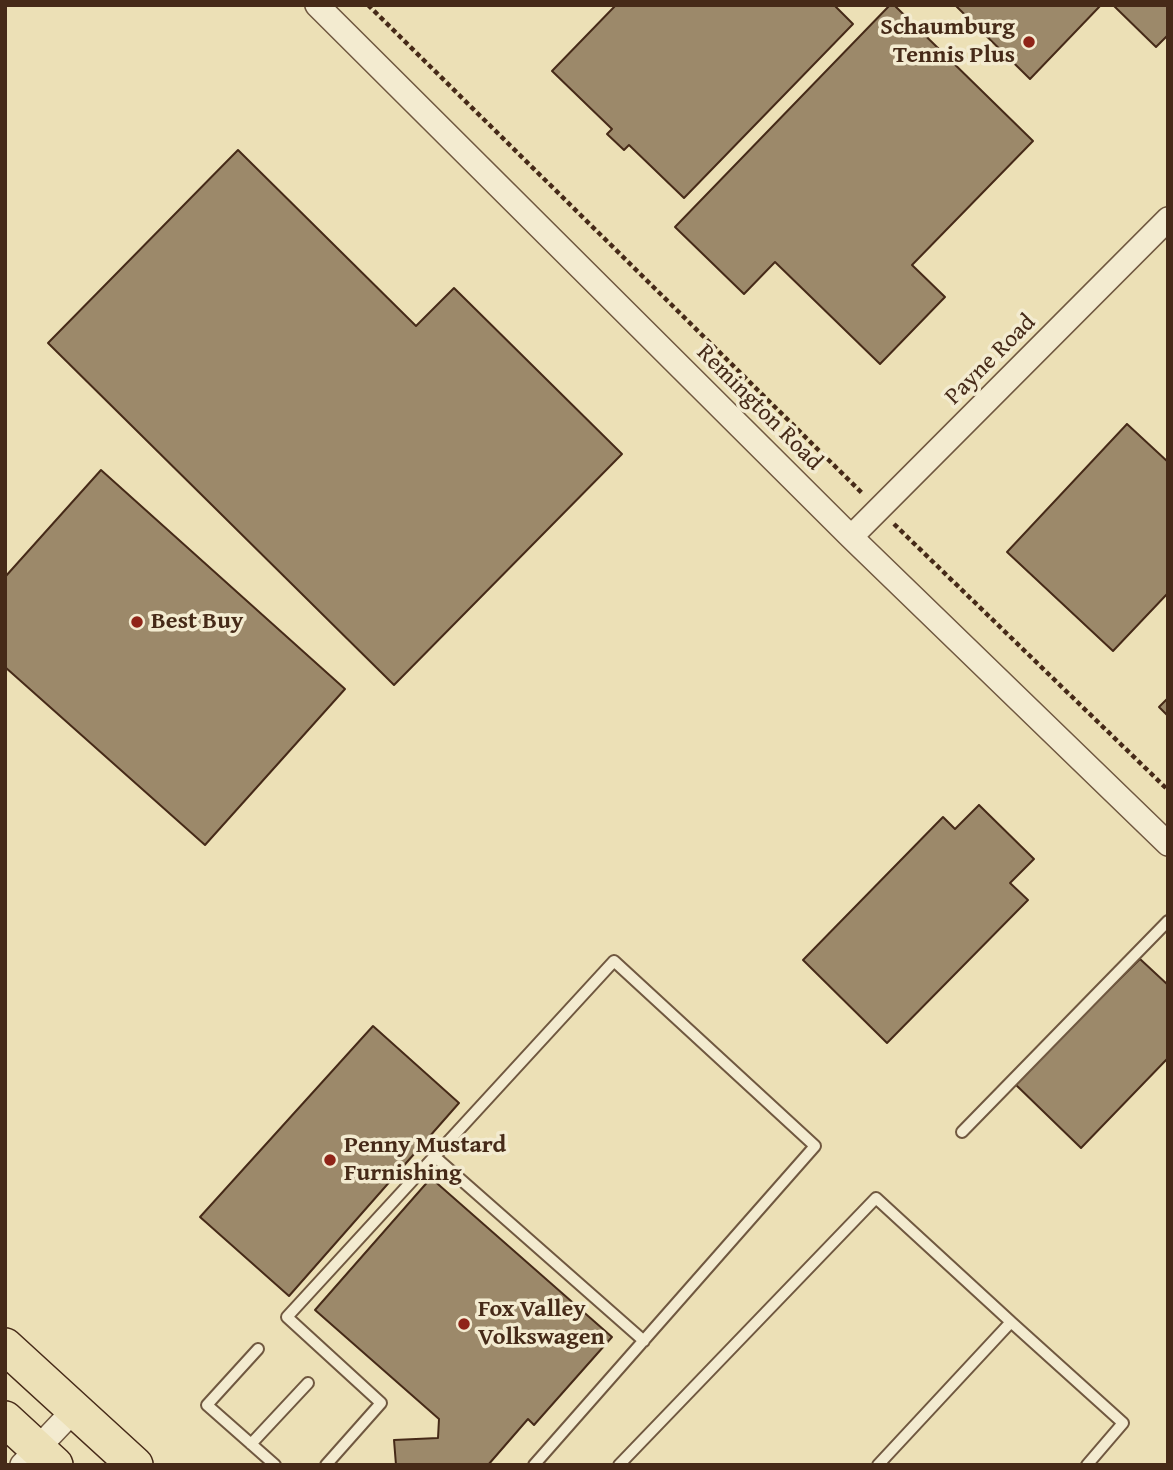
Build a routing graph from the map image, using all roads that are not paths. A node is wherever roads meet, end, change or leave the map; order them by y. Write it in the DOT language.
graph roads {
  1 [pos="317,5"];
  2 [pos="1168,219"];
  3 [pos="851,537"];
  4 [pos="1168,844"];
  5 [pos="1168,921"];
  6 [pos="962,1132"];
  7 [pos="434,1156"];
  8 [pos="1011,1322"];
  9 [pos="644,1341"];
  10 [pos="5,1346"];
  11 [pos="258,1349"];
  12 [pos="308,1382"];
  13 [pos="74,1409"];
  14 [pos="5,1419"];
  15 [pos="251,1444"];
  16 [pos="38,1459"];
  17 [pos="135,1465"];
  18 [pos="275,1465"];
  19 [pos="326,1465"];
  20 [pos="534,1465"];
  21 [pos="619,1465"];
  22 [pos="878,1465"];
  23 [pos="1087,1465"];
  1 -- 3 [label="street, Remington Road"];
  2 -- 3 [label="street, Payne Road"];
  3 -- 4 [label="street, Remington Road"];
  5 -- 6 [label="lane"];
  7 -- 9 [label="lane"];
  7 -- 9 [label="lane"];
  7 -- 19 [label="lane"];
  8 -- 21 [label="lane"];
  8 -- 22 [label="lane"];
  8 -- 23 [label="lane"];
  9 -- 20 [label="lane"];
  10 -- 13 [label="main road"];
  11 -- 15 [label="lane"];
  12 -- 15 [label="lane"];
  13 -- 16 [label="street"];
  13 -- 17 [label="main road"];
  14 -- 16 [label="main road"];
  15 -- 18 [label="lane"];
}
